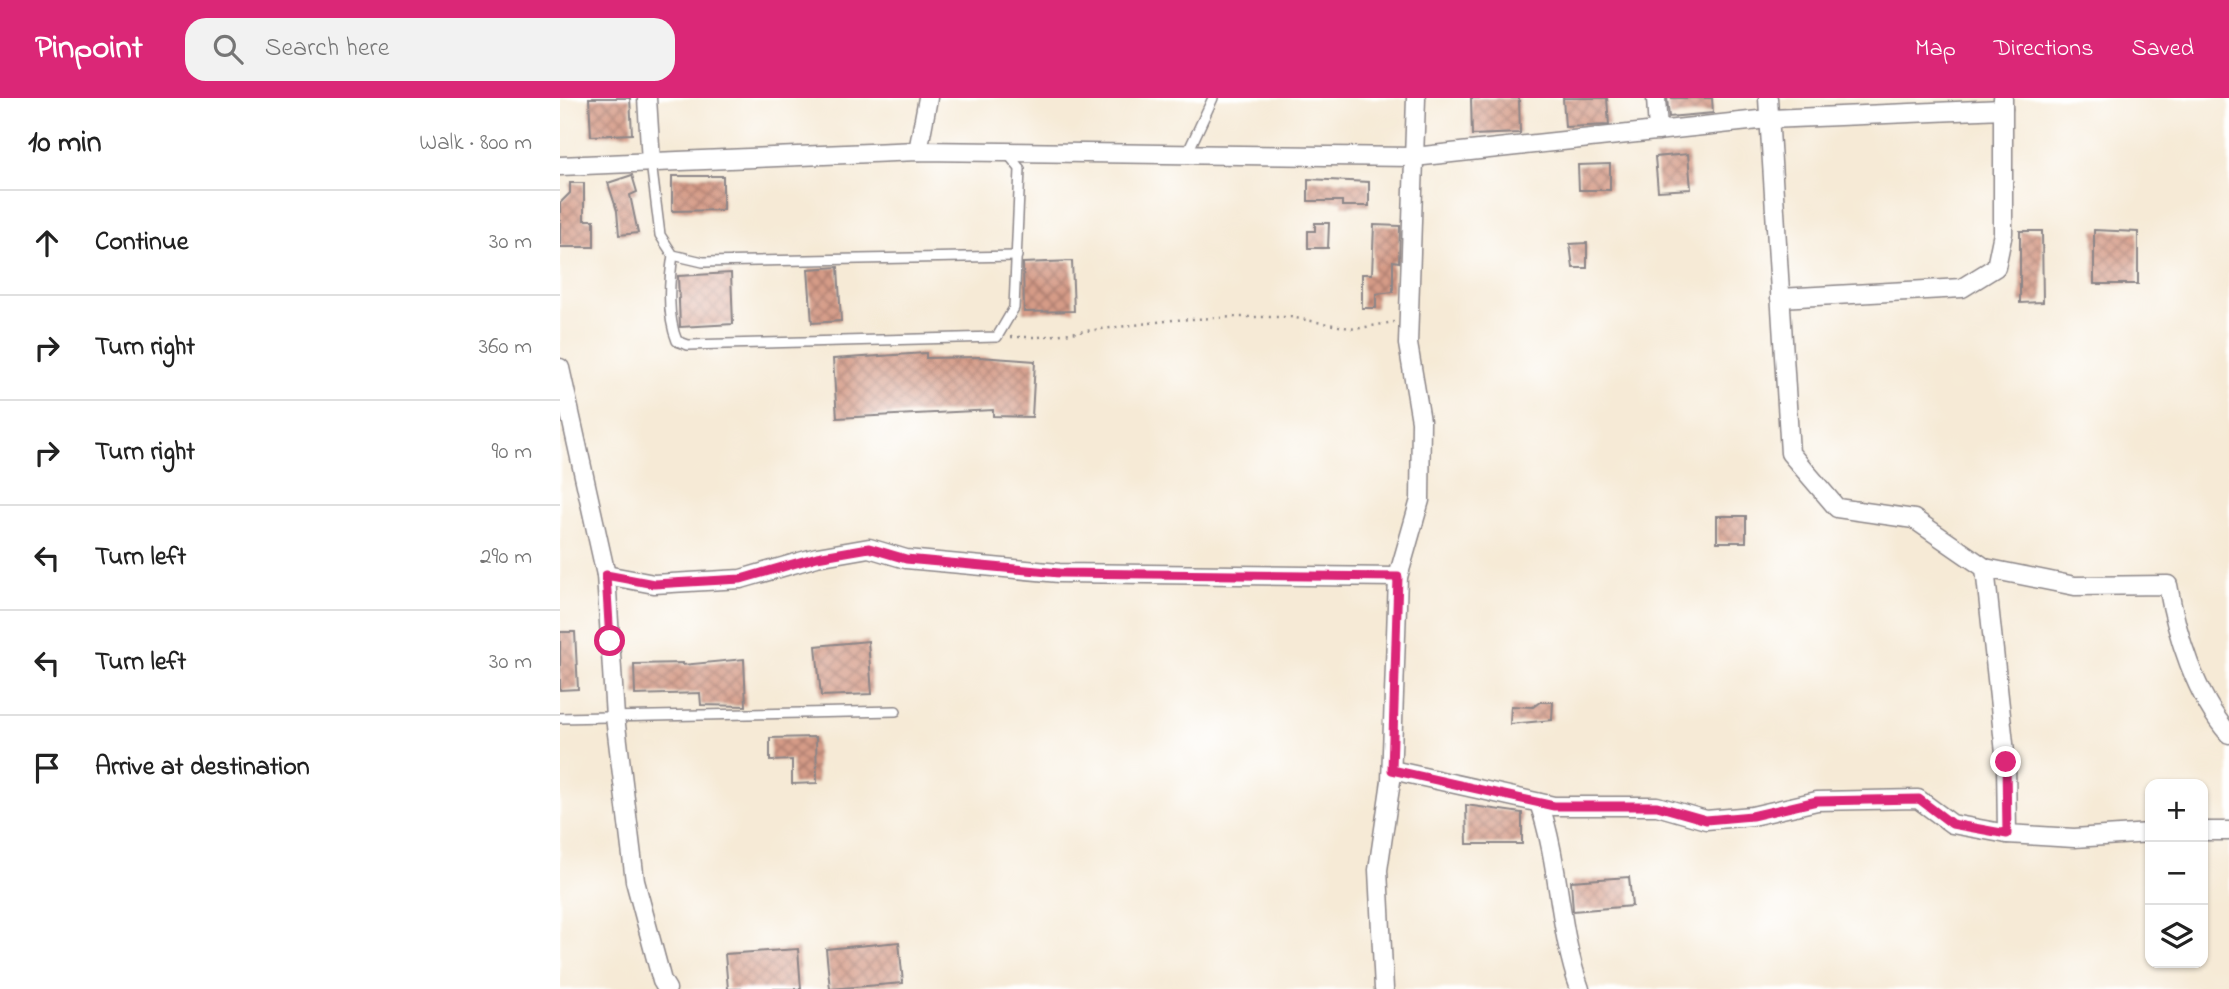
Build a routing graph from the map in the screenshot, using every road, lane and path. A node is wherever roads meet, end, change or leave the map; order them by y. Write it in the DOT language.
graph roads {
  1 [pos="647,98"];
  2 [pos="928,98"];
  3 [pos="1213,98"];
  4 [pos="1416,98"];
  5 [pos="1656,98"];
  6 [pos="1768,98"];
  7 [pos="2003,104"];
  8 [pos="1768,119"];
  9 [pos="1658,131"];
  10 [pos="918,151"];
  11 [pos="1007,152"];
  12 [pos="1187,154"];
  13 [pos="1414,157"];
  14 [pos="651,162"];
  15 [pos="560,166"];
  16 [pos="673,255"];
  17 [pos="1017,256"];
  18 [pos="1780,298"];
  19 [pos="1408,320"];
  20 [pos="998,337"];
  21 [pos="560,368"];
  22 [pos="1985,568"];
  23 [pos="606,575"];
  24 [pos="1398,577"];
  25 [pos="896,711"];
  26 [pos="615,717"];
  27 [pos="560,718"];
  28 [pos="2229,734"];
  29 [pos="1392,770"];
  30 [pos="1539,803"];
  31 [pos="2208,831"];
  32 [pos="2229,831"];
  33 [pos="2145,833"];
  34 [pos="2007,834"];
  35 [pos="667,989"];
  36 [pos="1384,989"];
  37 [pos="1580,989"];
  1 -- 14 [label="street"];
  2 -- 10 [label="street"];
  3 -- 12 [label="lane"];
  4 -- 13 [label="street"];
  5 -- 9 [label="street"];
  6 -- 8 [label="street"];
  7 -- 8 [label="street"];
  7 -- 18 [label="street"];
  8 -- 9 [label="street"];
  8 -- 18 [label="street"];
  9 -- 13 [label="street"];
  10 -- 11 [label="street"];
  10 -- 14 [label="street"];
  11 -- 12 [label="street"];
  11 -- 17 [label="lane"];
  12 -- 13 [label="street"];
  13 -- 19 [label="street"];
  14 -- 15 [label="street"];
  14 -- 16 [label="lane"];
  16 -- 17 [label="lane"];
  16 -- 20 [label="lane"];
  17 -- 20 [label="lane"];
  18 -- 22 [label="street"];
  19 -- 20 [label="path"];
  19 -- 24 [label="street"];
  21 -- 23 [label="street"];
  22 -- 28 [label="street"];
  22 -- 34 [label="street"];
  23 -- 24 [label="street"];
  23 -- 26 [label="street"];
  24 -- 29 [label="street"];
  25 -- 26 [label="lane"];
  26 -- 27 [label="lane"];
  26 -- 35 [label="street"];
  29 -- 30 [label="street"];
  29 -- 36 [label="street"];
  30 -- 34 [label="street"];
  30 -- 37 [label="street"];
  31 -- 32 [label="street"];
  33 -- 34 [label="street"];
}
